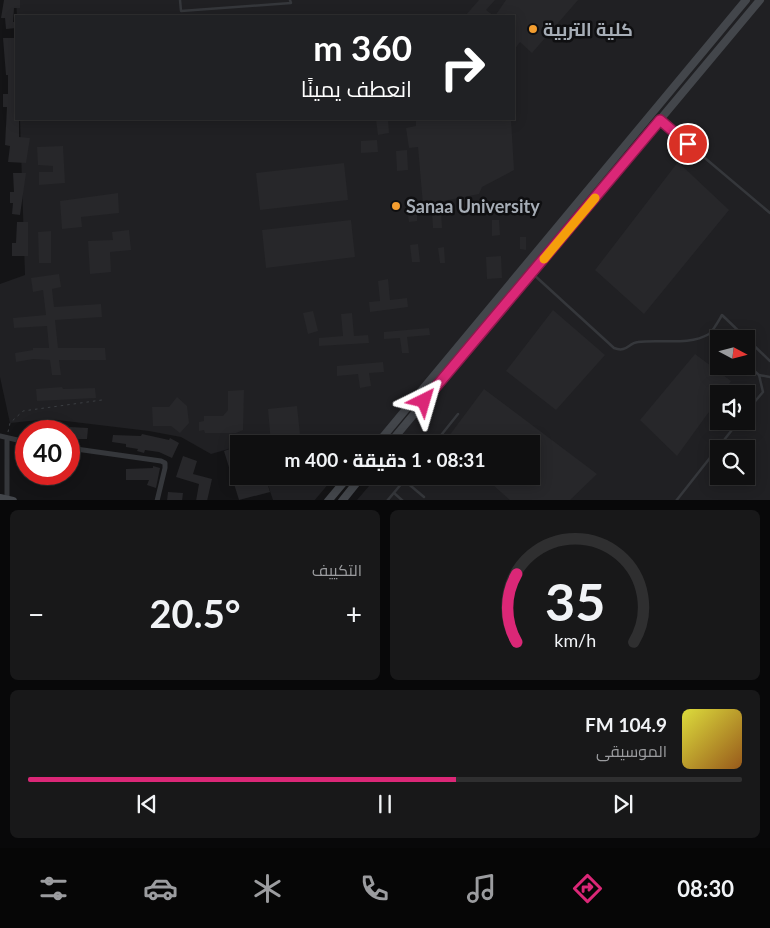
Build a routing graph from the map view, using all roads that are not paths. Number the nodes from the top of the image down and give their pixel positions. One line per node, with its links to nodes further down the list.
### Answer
1 (180, 0): 2 (lane)
2 (290, 0)
3 (746, 0): 5 (street)
4 (760, 0): 6 (street)
5 (736, 12): 6 (street); 7 (street)
6 (741, 22): 8 (street)
7 (653, 114): 8 (street); 22 (street)
8 (660, 120): 9 (lane); 10 (street)
9 (770, 213)
10 (532, 273): 13 (lane); 23 (street)
11 (713, 330): 12 (lane)
12 (737, 330)
13 (710, 334)
14 (755, 347): 15 (lane)
15 (770, 361)
16 (755, 372): 17 (lane)
17 (760, 376): 18 (lane); 19 (lane)
18 (770, 378)
19 (755, 401)
20 (458, 414): 24 (lane)
21 (732, 430): 41 (lane)
22 (384, 435)
23 (397, 435)
24 (441, 435)
25 (0, 436): 26 (street)
26 (7, 439): 27 (street); 35 (street)
27 (15, 440)
28 (80, 450): 36 (street)
29 (341, 485): 37 (street)
30 (354, 485): 38 (street)
31 (401, 485): 33 (lane)
32 (409, 485): 34 (lane)
33 (394, 493): 39 (lane); 40 (lane)
34 (424, 497)
35 (7, 499)
36 (157, 500)
37 (328, 500)
38 (342, 500)
39 (387, 500)
40 (403, 500)
41 (676, 500)

